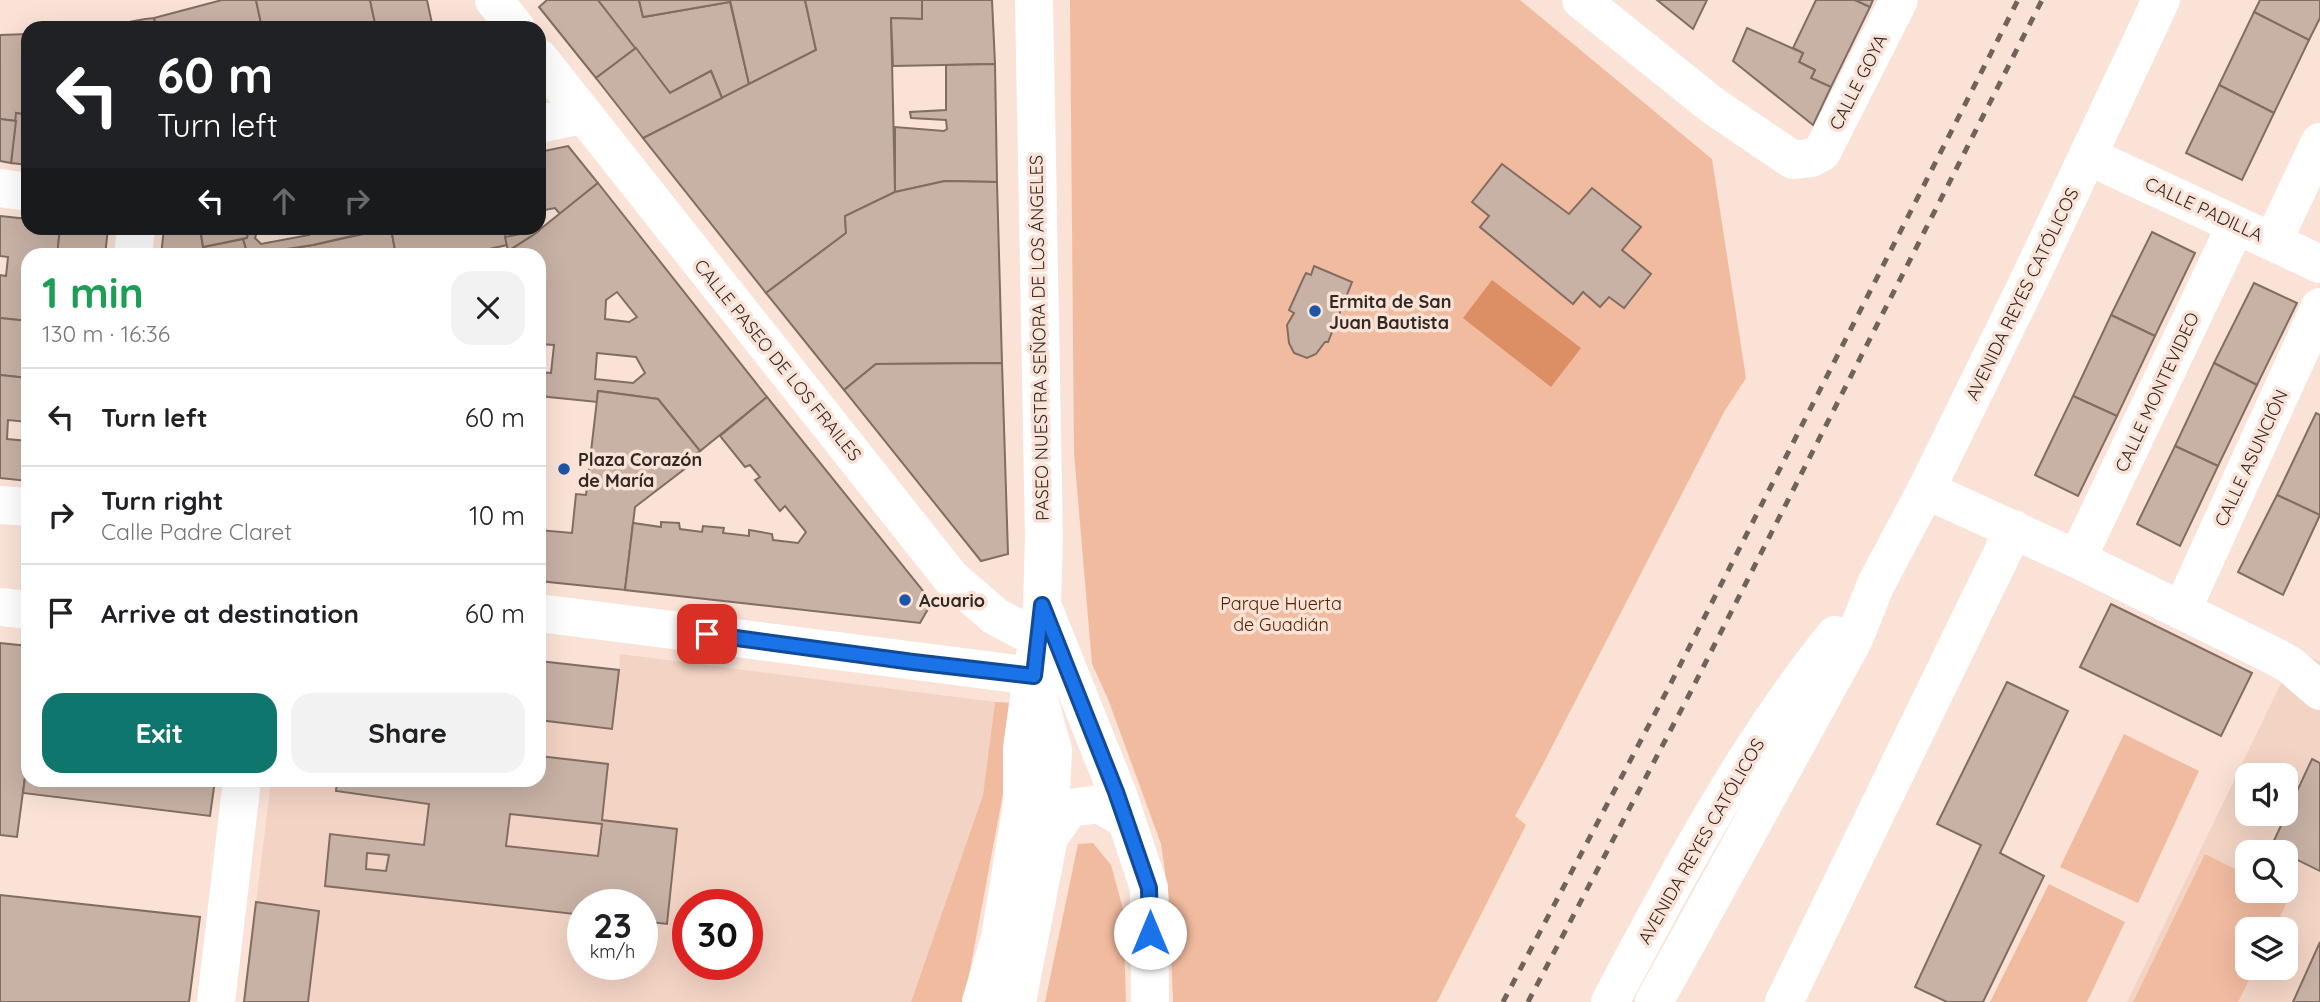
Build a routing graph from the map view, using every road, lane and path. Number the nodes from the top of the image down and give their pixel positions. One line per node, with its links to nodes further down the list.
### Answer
1 (494, 0): 6 (street)
2 (1034, 0): 28 (street, PASEO NUESTRA SEÑORA DE LOS ÁNGELES)
3 (1581, 0): 4 (street, CALLE GOYA)
4 (1899, 0)
5 (2161, 0): 11 (street, AVENIDA REYES CATÓLICOS)
6 (510, 21)
7 (546, 67): 8 (street, CALLE PASEO DE LOS FRAILES)
8 (583, 115): 9 (street); 28 (street, CALLE PASEO DE LOS FRAILES)
9 (546, 123)
10 (2320, 142): 15 (street)
11 (2088, 156): 14 (street, CALLE PADILLA); 18 (street, AVENIDA REYES CATÓLICOS)
12 (0, 188): 13 (street)
13 (21, 191)
14 (2236, 225): 15 (street, CALLE PADILLA); 22 (street, CALLE MONTEVIDEO)
15 (2273, 241): 16 (street, CALLE PADILLA)
16 (2320, 264)
17 (2320, 307): 26 (street, CALLE ASUNCIÓN)
18 (1926, 490): 21 (street); 23 (street, AVENIDA REYES CATÓLICOS)
19 (0, 505): 20 (street)
20 (21, 506)
21 (2014, 529): 22 (street); 40 (street)
22 (2077, 559): 26 (street)
23 (1876, 584): 38 (street, AVENIDA REYES CATÓLICOS); 39 (street, AVENIDA REYES CATÓLICOS)
24 (0, 607): 25 (street)
25 (21, 609)
26 (2182, 610): 30 (street)
27 (546, 614): 29 (street)
28 (1040, 622): 29 (street, PASEO NUESTRA SEÑORA DE LOS ÁNGELES); 32 (street)
29 (1034, 676): 33 (street, PASEO NUESTRA SEÑORA DE LOS ÁNGELES); 35 (street, PASEO NUESTRA SEÑORA DE LOS ÁNGELES)
30 (2320, 691)
31 (241, 787): 34 (street)
32 (1125, 819): 33 (street); 37 (street)
33 (1049, 836): 36 (street, PASEO NUESTRA SEÑORA DE LOS ÁNGELES)
34 (216, 1002)
35 (981, 1002)
36 (1017, 1002)
37 (1150, 1002)
38 (1610, 1002)
39 (1654, 1002)
40 (1784, 1002)

